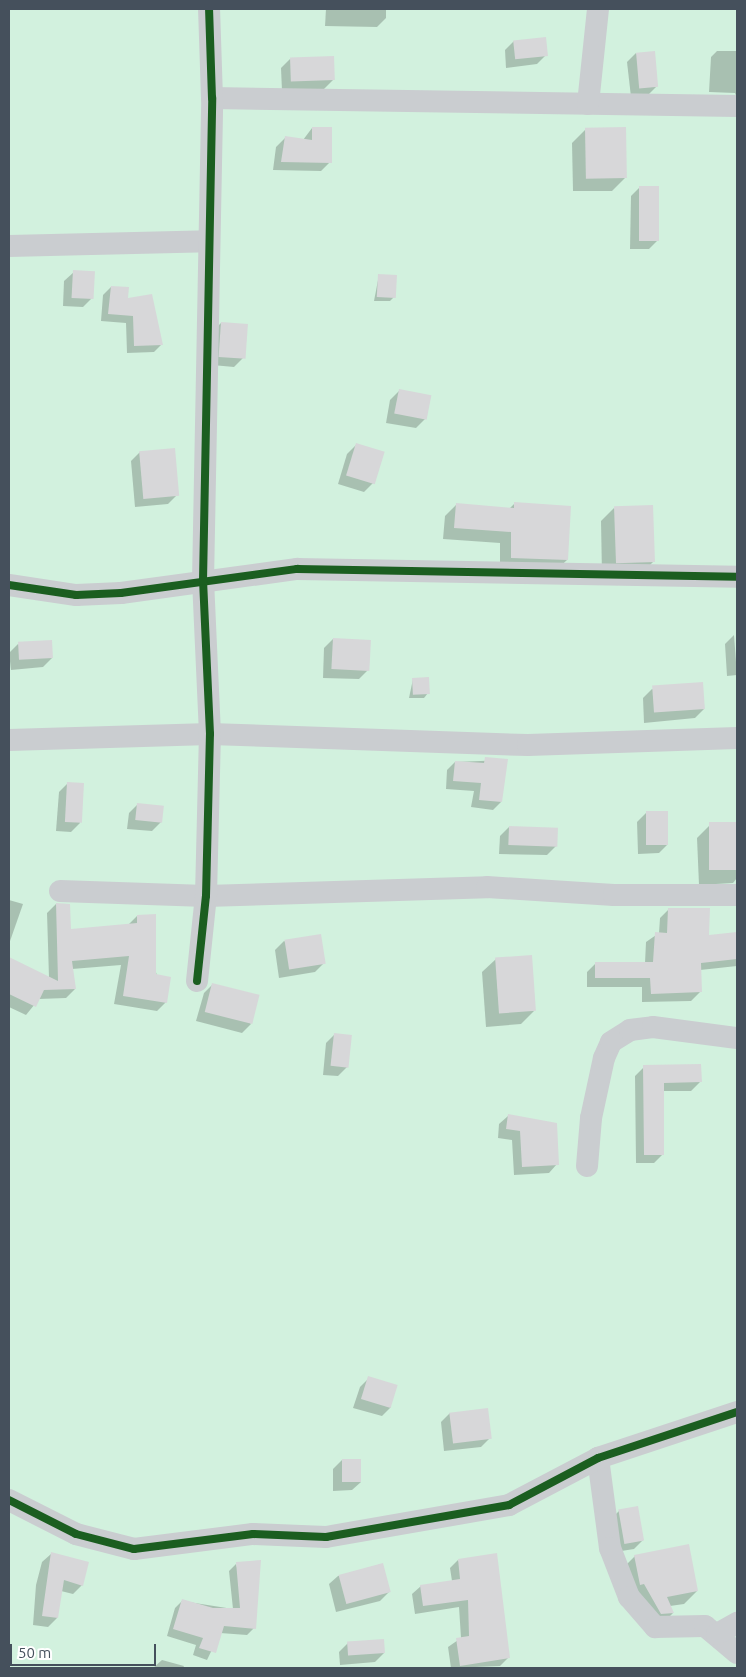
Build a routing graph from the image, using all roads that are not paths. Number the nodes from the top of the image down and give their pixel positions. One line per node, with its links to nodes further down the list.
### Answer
1 (209, 9): 3 (street)
2 (598, 9): 4 (street)
3 (212, 98): 4 (street); 6 (street)
4 (588, 104): 5 (street)
5 (737, 106)
6 (208, 241): 7 (street); 9 (street)
7 (9, 246)
8 (737, 577): 9 (street)
9 (203, 581): 10 (street); 11 (street)
10 (9, 585)
11 (210, 734): 12 (street); 13 (street); 16 (street)
12 (737, 738)
13 (9, 740)
14 (60, 891): 16 (street)
15 (737, 895): 16 (street)
16 (206, 896): 17 (street)
17 (196, 981)
18 (737, 1038): 19 (street)
19 (587, 1166)
20 (737, 1412): 21 (street)
21 (598, 1458): 22 (street); 24 (street)
22 (9, 1500)
23 (737, 1622): 24 (street)
24 (717, 1634): 25 (street)
25 (737, 1653)

